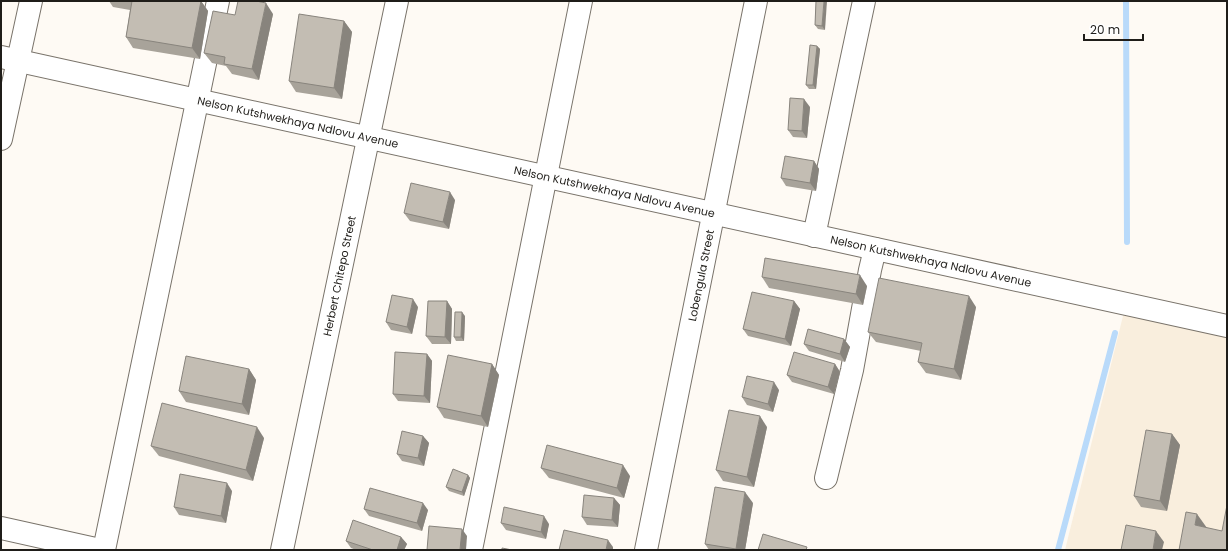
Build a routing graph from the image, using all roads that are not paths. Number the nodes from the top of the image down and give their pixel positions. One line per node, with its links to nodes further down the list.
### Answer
1 (31, 1): 7 (street)
2 (218, 1): 8 (street)
3 (397, 1): 9 (street, Herbert Chitepo Street)
4 (581, 1): 11 (street)
5 (756, 1): 12 (street, Lobengula Street)
6 (864, 1): 13 (street)
7 (9, 59): 8 (street, Nelson Kutshwekhaya Ndlovu Avenue); 10 (street)
8 (197, 100): 9 (street, Nelson Kutshwekhaya Ndlovu Avenue); 19 (street)
9 (368, 137): 11 (street, Nelson Kutshwekhaya Ndlovu Avenue); 20 (street, Herbert Chitepo Street)
10 (1, 139)
11 (546, 176): 12 (street, Nelson Kutshwekhaya Ndlovu Avenue); 21 (street)
12 (713, 214): 13 (street, Nelson Kutshwekhaya Ndlovu Avenue); 22 (street, Lobengula Street)
13 (814, 236): 14 (street, Nelson Kutshwekhaya Ndlovu Avenue)
14 (875, 249): 15 (street, Nelson Kutshwekhaya Ndlovu Avenue); 16 (street)
15 (1227, 326)
16 (826, 478)
17 (1, 528): 18 (street)
18 (100, 550)
19 (104, 550)
20 (282, 550)
21 (471, 550)
22 (646, 550)

